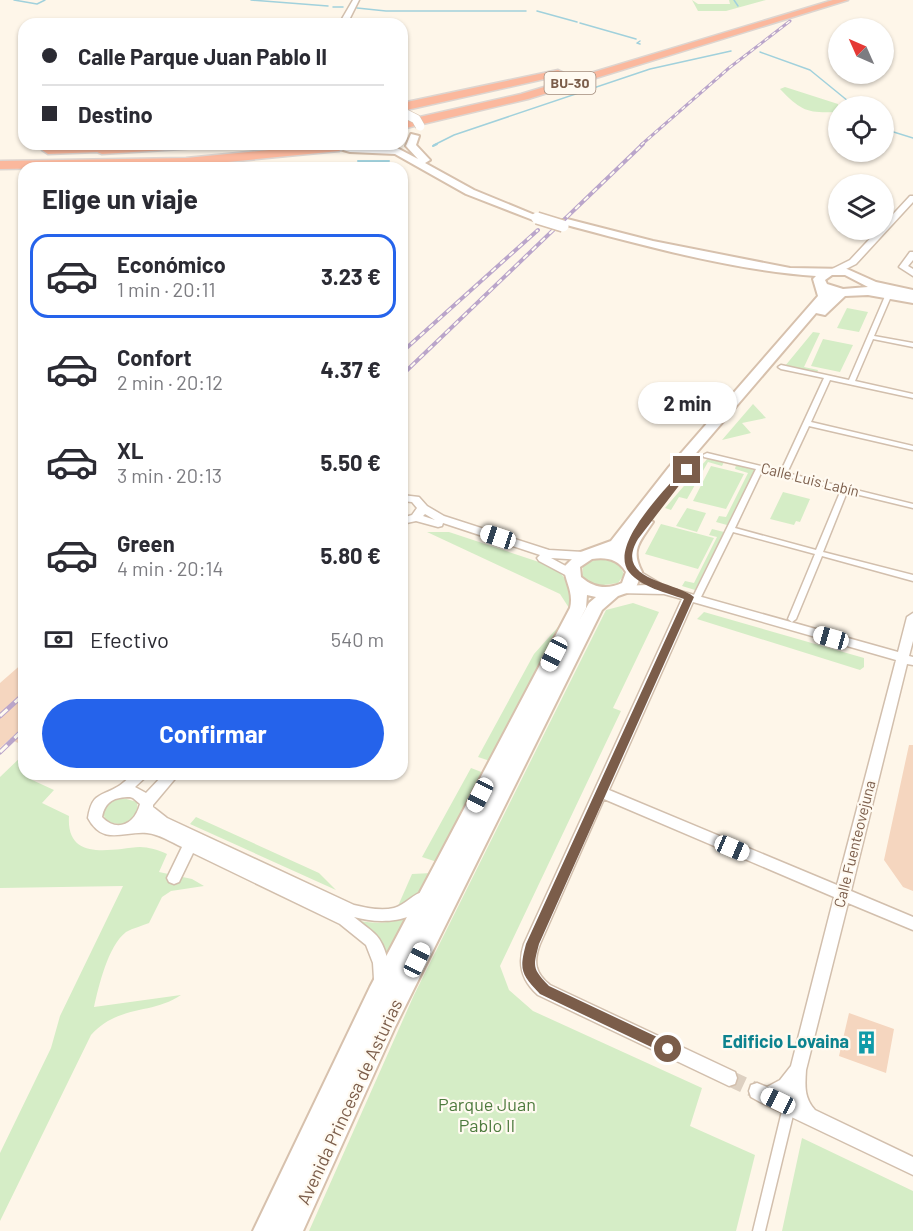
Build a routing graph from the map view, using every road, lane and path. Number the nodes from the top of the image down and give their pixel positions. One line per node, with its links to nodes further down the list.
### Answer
1 (356, 0): 5 (street)
2 (843, 0): 4 (highway, BU-30)
3 (849, 0): 4 (highway)
4 (813, 5): 6 (highway, BU-30); 7 (highway, BU-30)
5 (346, 18)
6 (669, 43): 8 (highway); 9 (highway, BU-30)
7 (706, 43): 11 (highway, BU-30); 12 (highway)
8 (408, 105)
9 (408, 115)
10 (408, 115): 12 (main road, bridge)
11 (408, 124)
12 (417, 132): 13 (main road); 25 (main road)
13 (408, 138)
14 (52, 150): 18 (highway)
15 (218, 150): 19 (highway)
16 (297, 150): 20 (highway)
17 (377, 150): 25 (main road)
18 (3, 152)
19 (38, 162)
20 (186, 162)
21 (18, 163): 22 (highway)
22 (0, 164): 23 (highway)
23 (18, 164)
24 (913, 198): 26 (street)
25 (540, 216): 30 (main road, bridge)
26 (894, 218)
27 (878, 240): 31 (street)
28 (913, 254): 29 (street)
29 (913, 273)
30 (826, 278): 31 (main road); 32 (main road); 54 (main road)
31 (859, 278): 32 (main road); 33 (main road); 34 (main road)
32 (842, 293): 55 (main road)
33 (889, 294): 35 (main road); 36 (street)
34 (913, 294)
35 (913, 299)
36 (871, 337): 37 (street); 40 (street)
37 (913, 345)
38 (781, 367): 39 (street)
39 (828, 377): 40 (street); 42 (street)
40 (851, 382): 41 (street)
41 (913, 396)
42 (806, 423): 43 (street); 46 (street)
43 (913, 448)
44 (707, 454): 45 (street, Calle Luis Labín)
45 (760, 468): 46 (street, Calle Luis Labín); 52 (street)
46 (783, 474): 47 (street, Calle Luis Labín)
47 (845, 489): 49 (street, Calle Luis Labín); 53 (street)
48 (408, 498): 50 (street)
49 (913, 506)
50 (423, 508): 51 (street); 54 (street)
51 (408, 522): 57 (street)
52 (730, 530): 53 (street); 60 (street)
53 (819, 553): 56 (street); 62 (street)
54 (584, 555): 55 (main road); 57 (main road)
55 (631, 567): 58 (street); 59 (main road)
56 (913, 578)
57 (575, 579): 59 (main road); 72 (main road, Avenida Princesa de Asturias)
58 (664, 590): 59 (street); 60 (street)
59 (617, 592): 82 (main road, Avenida Princesa de Asturias)
60 (693, 598): 63 (street); 67 (street)
61 (913, 617): 63 (street, Calle Fuenteovejuna)
62 (792, 619)
63 (907, 659): 73 (street, Calle Fuenteovejuna)
64 (135, 780): 66 (street)
65 (167, 780): 68 (street)
66 (122, 791): 68 (street); 69 (street)
67 (603, 793): 73 (street); 77 (street)
68 (147, 806): 69 (street); 72 (street, Avenida Princesa de Asturias)
69 (127, 829): 70 (street)
70 (190, 845): 71 (street); 75 (street)
71 (174, 878)
72 (435, 885): 75 (main road, Avenida Princesa de Asturias)
73 (842, 894): 74 (street); 76 (street, Calle Fuenteovejuna)
74 (913, 924)
75 (378, 994): 81 (main road, Avenida Princesa de Asturias)
76 (798, 1070): 78 (street); 79 (street, Calle Fuenteovejuna)
77 (729, 1078)
78 (789, 1107): 79 (street); 83 (street)
79 (810, 1117): 80 (street)
80 (913, 1166)
81 (266, 1231)
82 (290, 1231)
83 (759, 1231)

